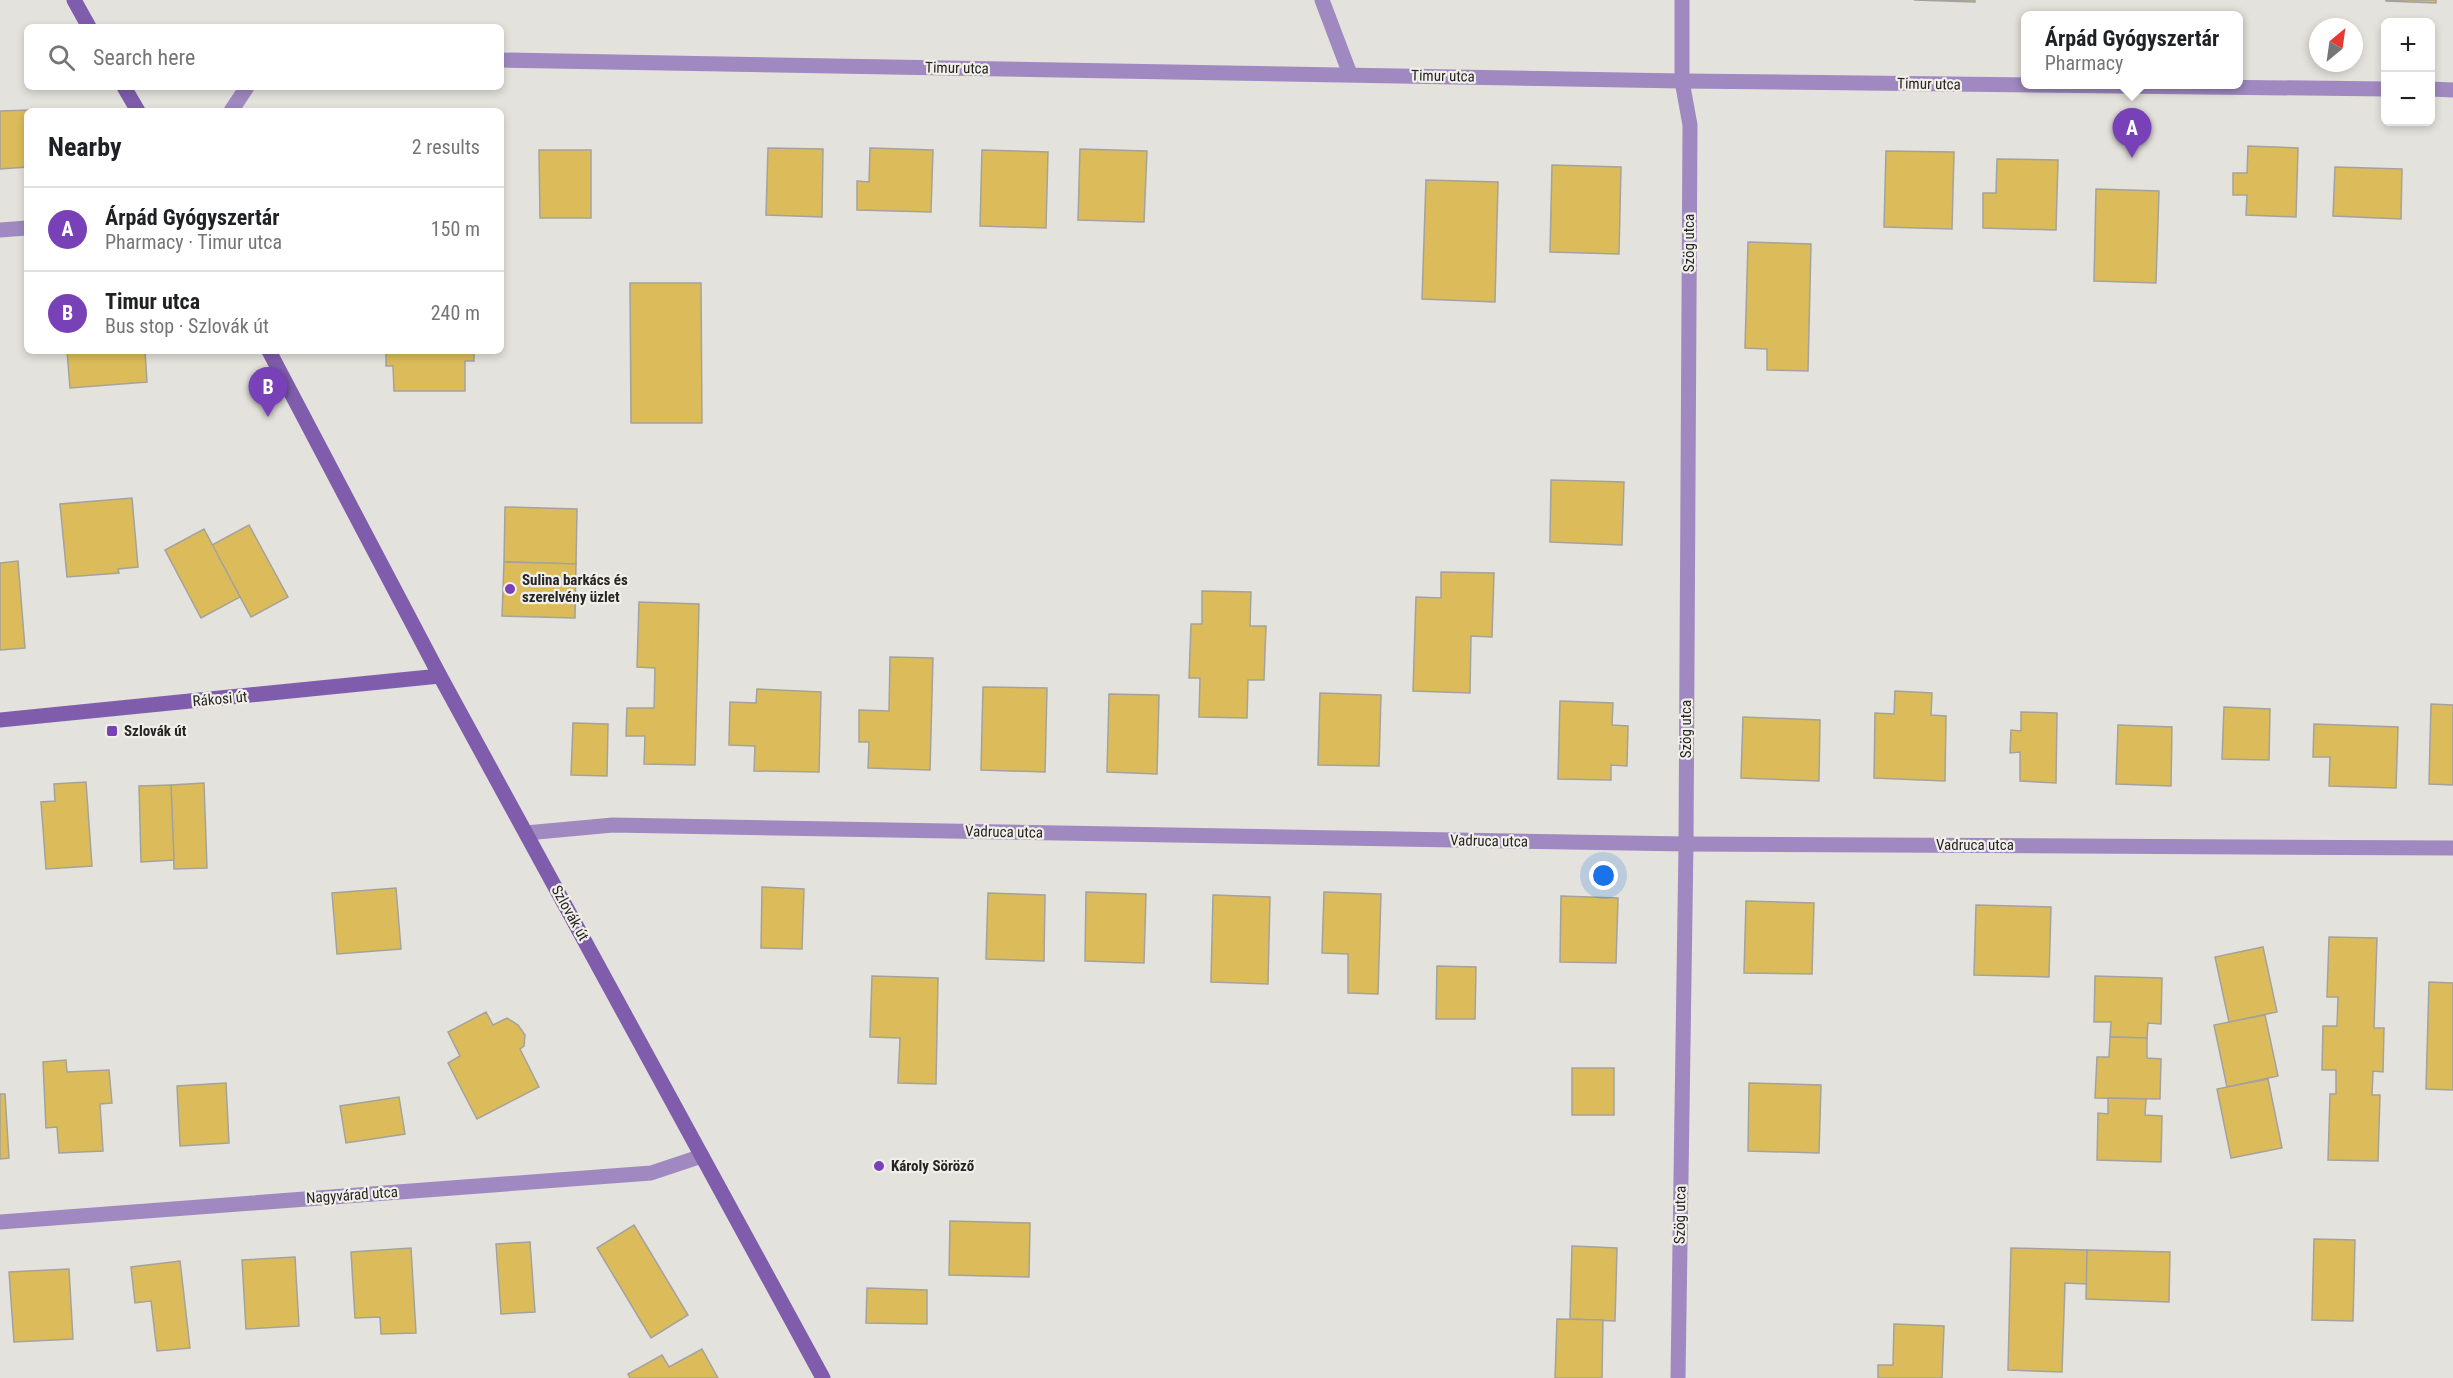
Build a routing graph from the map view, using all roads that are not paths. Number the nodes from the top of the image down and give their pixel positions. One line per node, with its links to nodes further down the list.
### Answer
1 (74, 0): 4 (main road)
2 (1322, 0): 6 (street)
3 (1682, 0): 7 (street, Szög utca)
4 (87, 24)
5 (504, 60): 6 (street, Timur utca)
6 (1350, 74): 7 (street, Timur utca)
7 (1682, 81): 8 (street, Timur utca); 23 (street, Szög utca)
8 (2021, 85)
9 (2243, 87): 10 (street, Timur utca)
10 (2381, 89)
11 (2435, 89): 14 (street)
12 (126, 90): 15 (main road)
13 (245, 90): 16 (street)
14 (2453, 90)
15 (136, 108)
16 (233, 108)
17 (24, 228): 18 (street)
18 (0, 230)
19 (271, 354): 20 (main road, Szlovák út)
20 (440, 676): 21 (main road, Rákosi út); 22 (main road, Szlovák út)
21 (0, 720)
22 (526, 833): 23 (street, Vadruca utca); 25 (main road, Szlovák út)
23 (1686, 844): 24 (street, Vadruca utca); 28 (street, Szög utca)
24 (2453, 848)
25 (702, 1156): 26 (street, Nagyvárad utca); 27 (main road, Szlovák út)
26 (0, 1222)
27 (823, 1378)
28 (1678, 1378)

